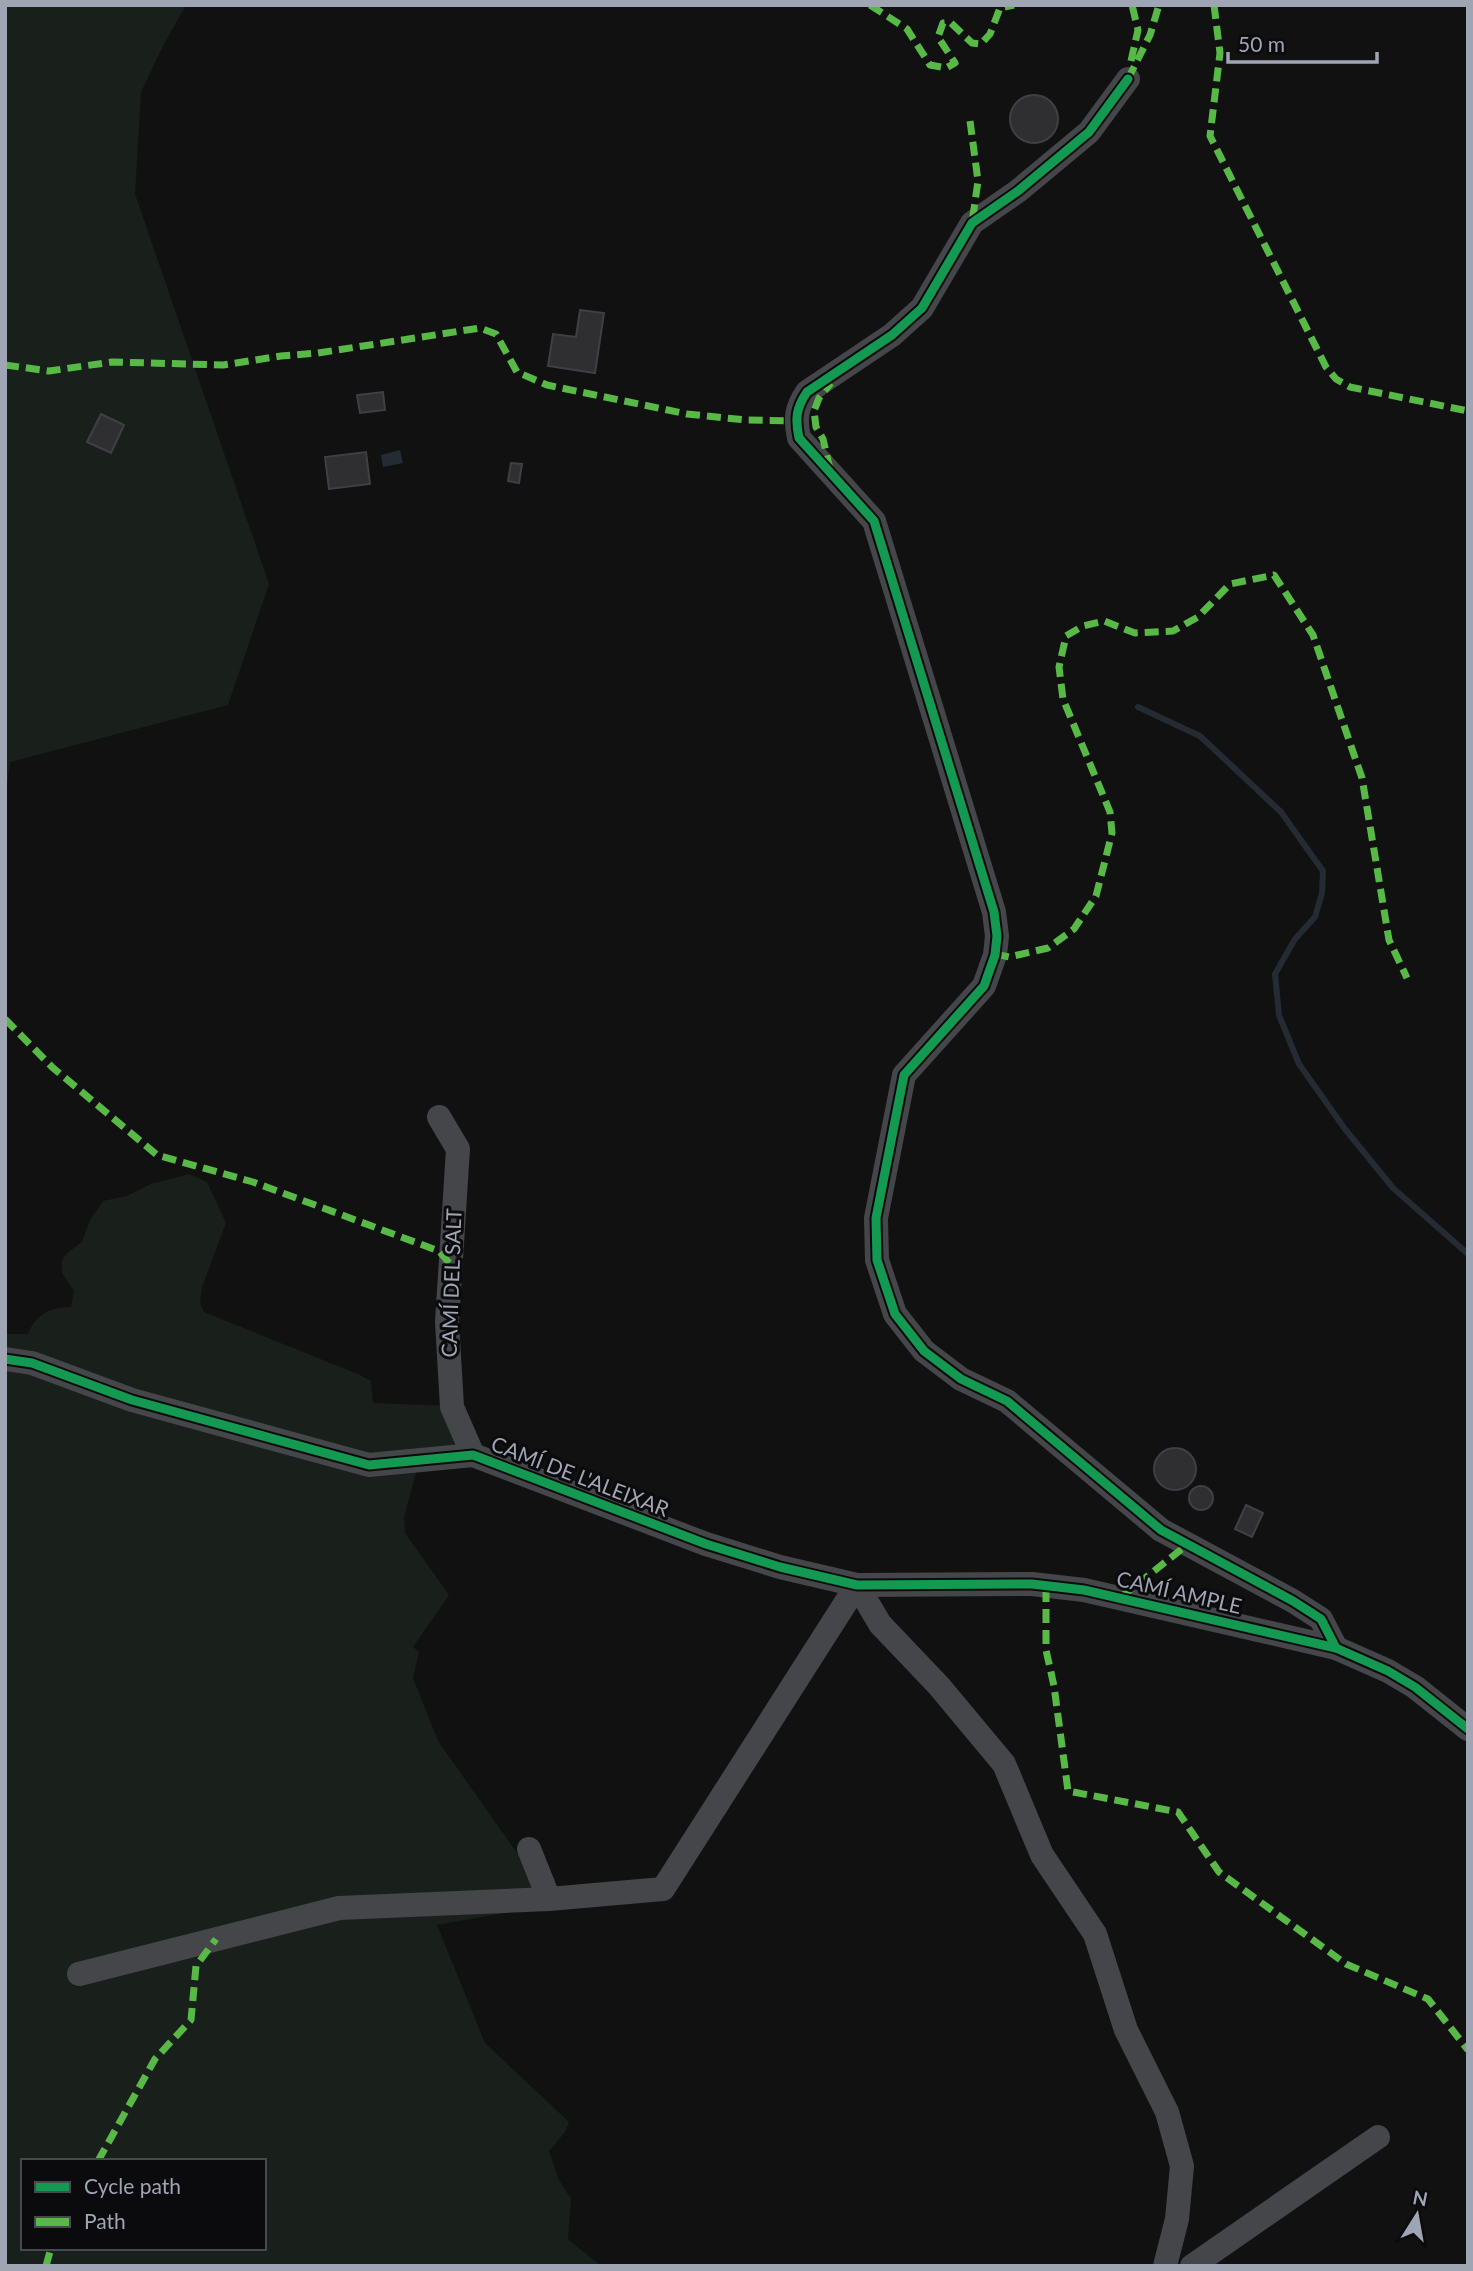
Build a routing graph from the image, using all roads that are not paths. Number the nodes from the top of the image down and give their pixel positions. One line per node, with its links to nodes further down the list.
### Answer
1 (1128, 79): 6 (street)
2 (449, 1118): 4 (street, CAMÍ DEL SALT)
3 (5, 1359): 4 (street, CAMÍ DE L'ALEIXAR)
4 (472, 1455): 5 (street, CAMÍ DE L'ALEIXAR)
5 (857, 1584): 6 (street, CAMÍ AMPLE); 9 (street); 12 (street)
6 (1336, 1648): 7 (street, CAMÍ AMPLE)
7 (1468, 1729)
8 (528, 1849): 9 (street)
9 (549, 1899): 10 (street)
10 (79, 1974)
11 (1378, 2137): 13 (street)
12 (1165, 2266)
13 (1192, 2266)

